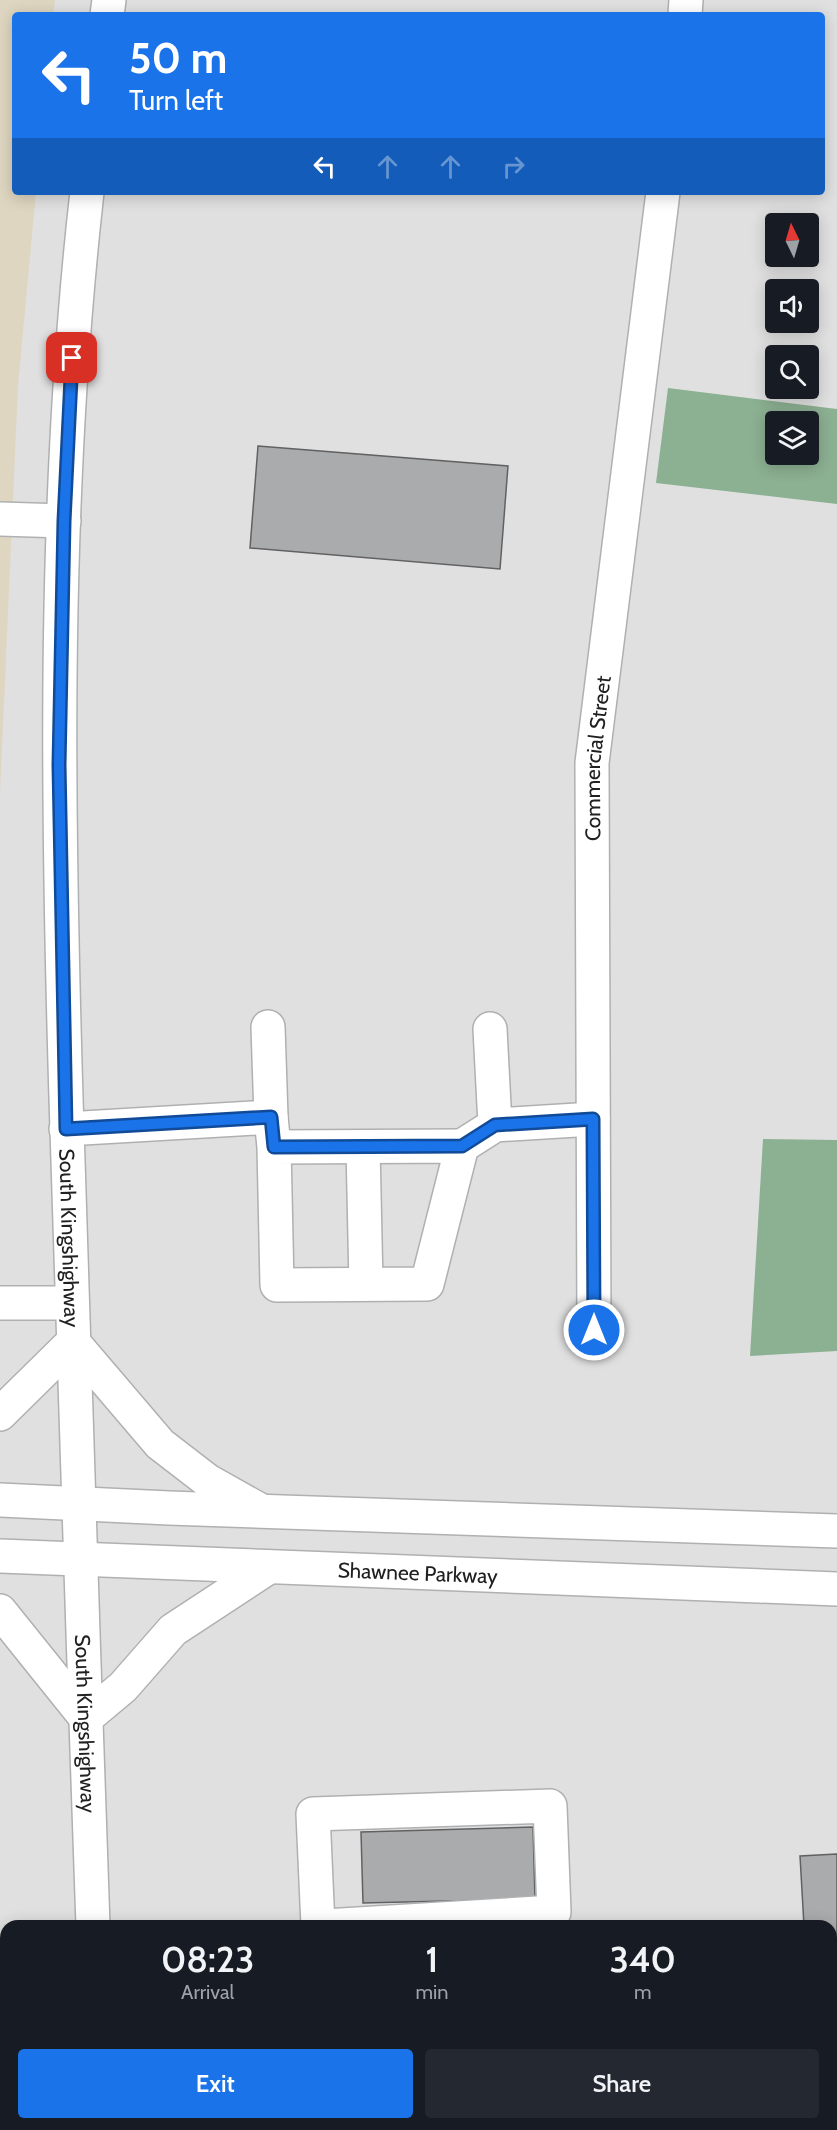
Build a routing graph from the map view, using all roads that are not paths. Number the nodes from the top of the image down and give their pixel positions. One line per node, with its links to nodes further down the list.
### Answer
1 (87, 195): 4 (main road, South Kingshighway)
2 (663, 195): 7 (main road, Commercial Street)
3 (0, 519): 4 (main road)
4 (64, 521): 9 (main road, South Kingshighway)
5 (268, 1027): 10 (main road)
6 (490, 1029): 8 (main road)
7 (593, 1119): 8 (main road); 16 (main road, Commercial Street)
8 (495, 1125): 11 (main road)
9 (66, 1129): 10 (main road); 14 (main road, South Kingshighway)
10 (273, 1132): 12 (main road); 13 (main road)
11 (462, 1146): 12 (main road); 13 (main road)
12 (363, 1147): 13 (main road)
13 (366, 1284)
14 (72, 1303): 15 (main road); 17 (main road, South Kingshighway)
15 (0, 1304)
16 (594, 1330)
17 (73, 1342): 18 (main road); 20 (main road, South Kingshighway); 21 (main road)
18 (0, 1414)
19 (0, 1500): 20 (main road)
20 (79, 1504): 21 (main road); 24 (main road, South Kingshighway)
21 (262, 1511): 22 (main road)
22 (837, 1531)
23 (0, 1556): 24 (main road, Shawnee Parkway)
24 (81, 1559): 25 (main road, Shawnee Parkway); 28 (main road, South Kingshighway)
25 (269, 1567): 26 (main road, Shawnee Parkway); 28 (main road)
26 (837, 1589)
27 (0, 1611): 28 (main road)
28 (86, 1718): 29 (main road, South Kingshighway)
29 (93, 1920)
30 (318, 1920): 31 (main road)
31 (423, 1920)
32 (95, 2130): 33 (main road)
33 (100, 2130)

